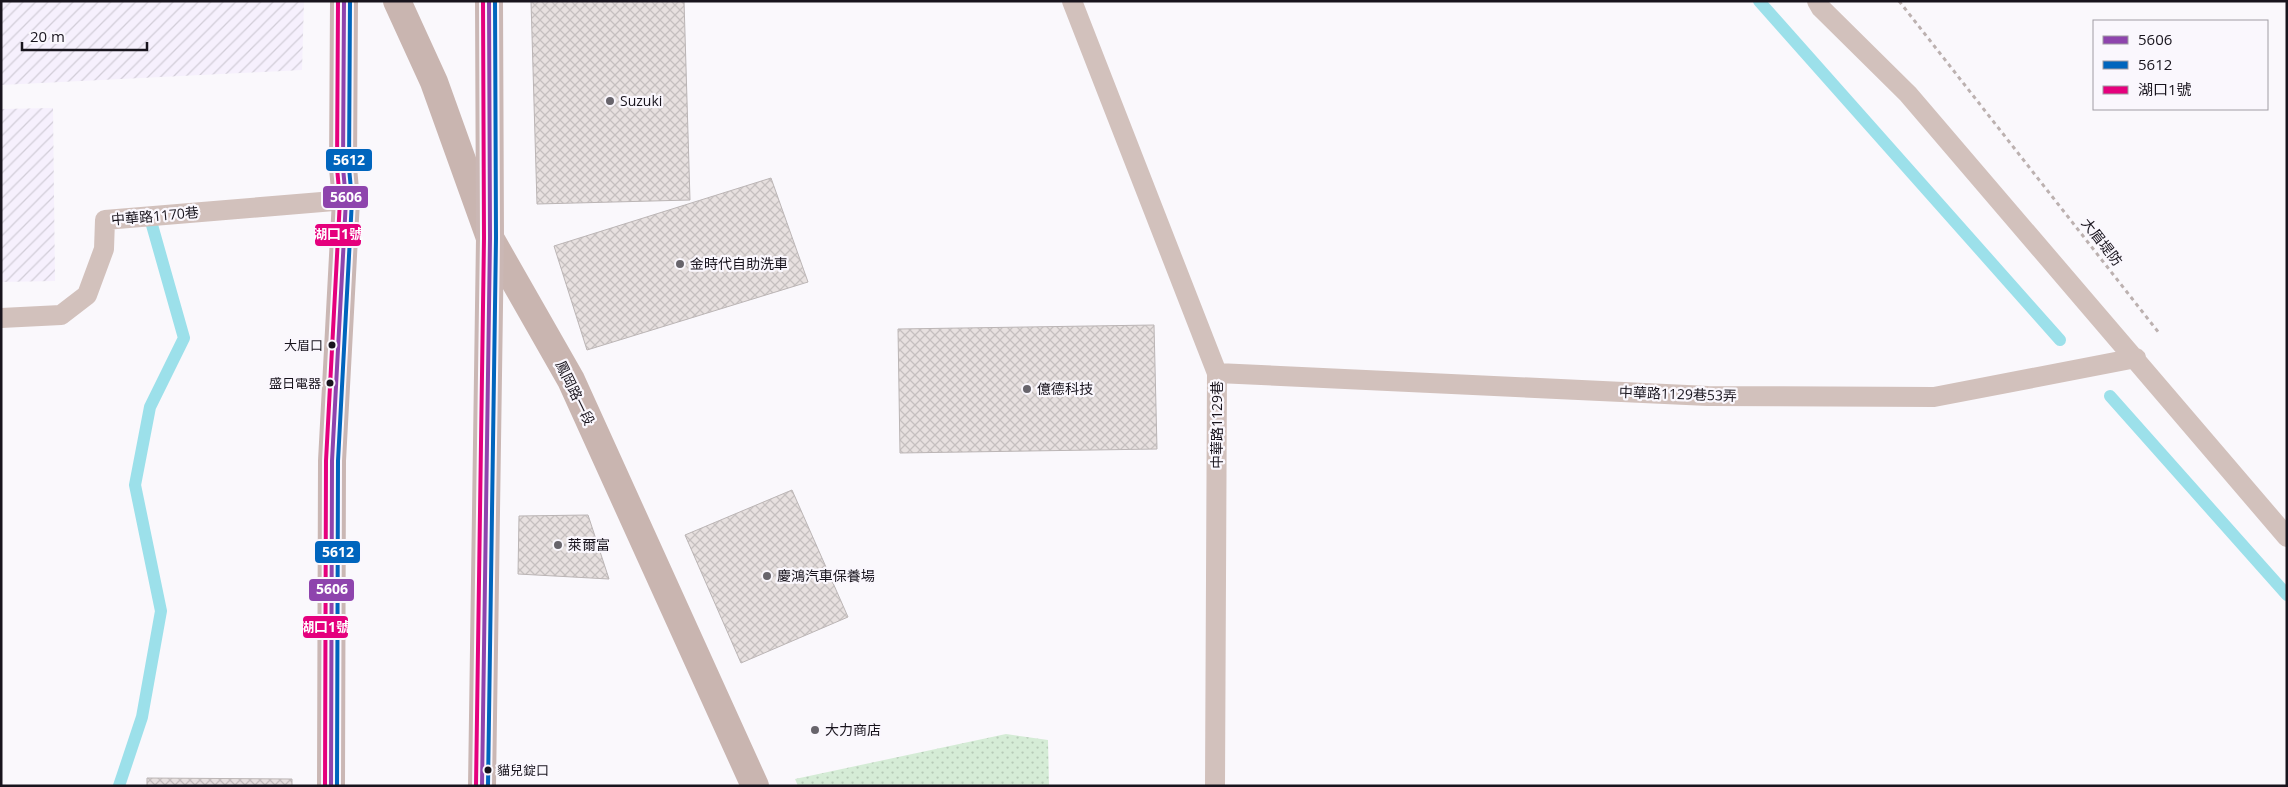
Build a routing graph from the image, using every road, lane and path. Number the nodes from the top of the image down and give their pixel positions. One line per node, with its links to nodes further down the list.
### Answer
1 (344, 1): 7 (main road)
2 (397, 1): 8 (street, 鳳岡路一段)
3 (488, 1): 8 (main road)
4 (1072, 1): 12 (lane, 中華路1129巷)
5 (1817, 1): 11 (lane)
6 (1899, 1): 10 (path, 大眉堤防)
7 (346, 200): 9 (lane, 中華路1170巷); 14 (main road)
8 (490, 238): 15 (main road); 16 (street, 鳳岡路一段)
9 (1, 318)
10 (2160, 334)
11 (2136, 358): 12 (lane, 中華路1129巷53弄); 13 (lane)
12 (1218, 373): 17 (lane, 中華路1129巷)
13 (2287, 537)
14 (331, 786)
15 (482, 786)
16 (755, 786)
17 (1215, 786)

